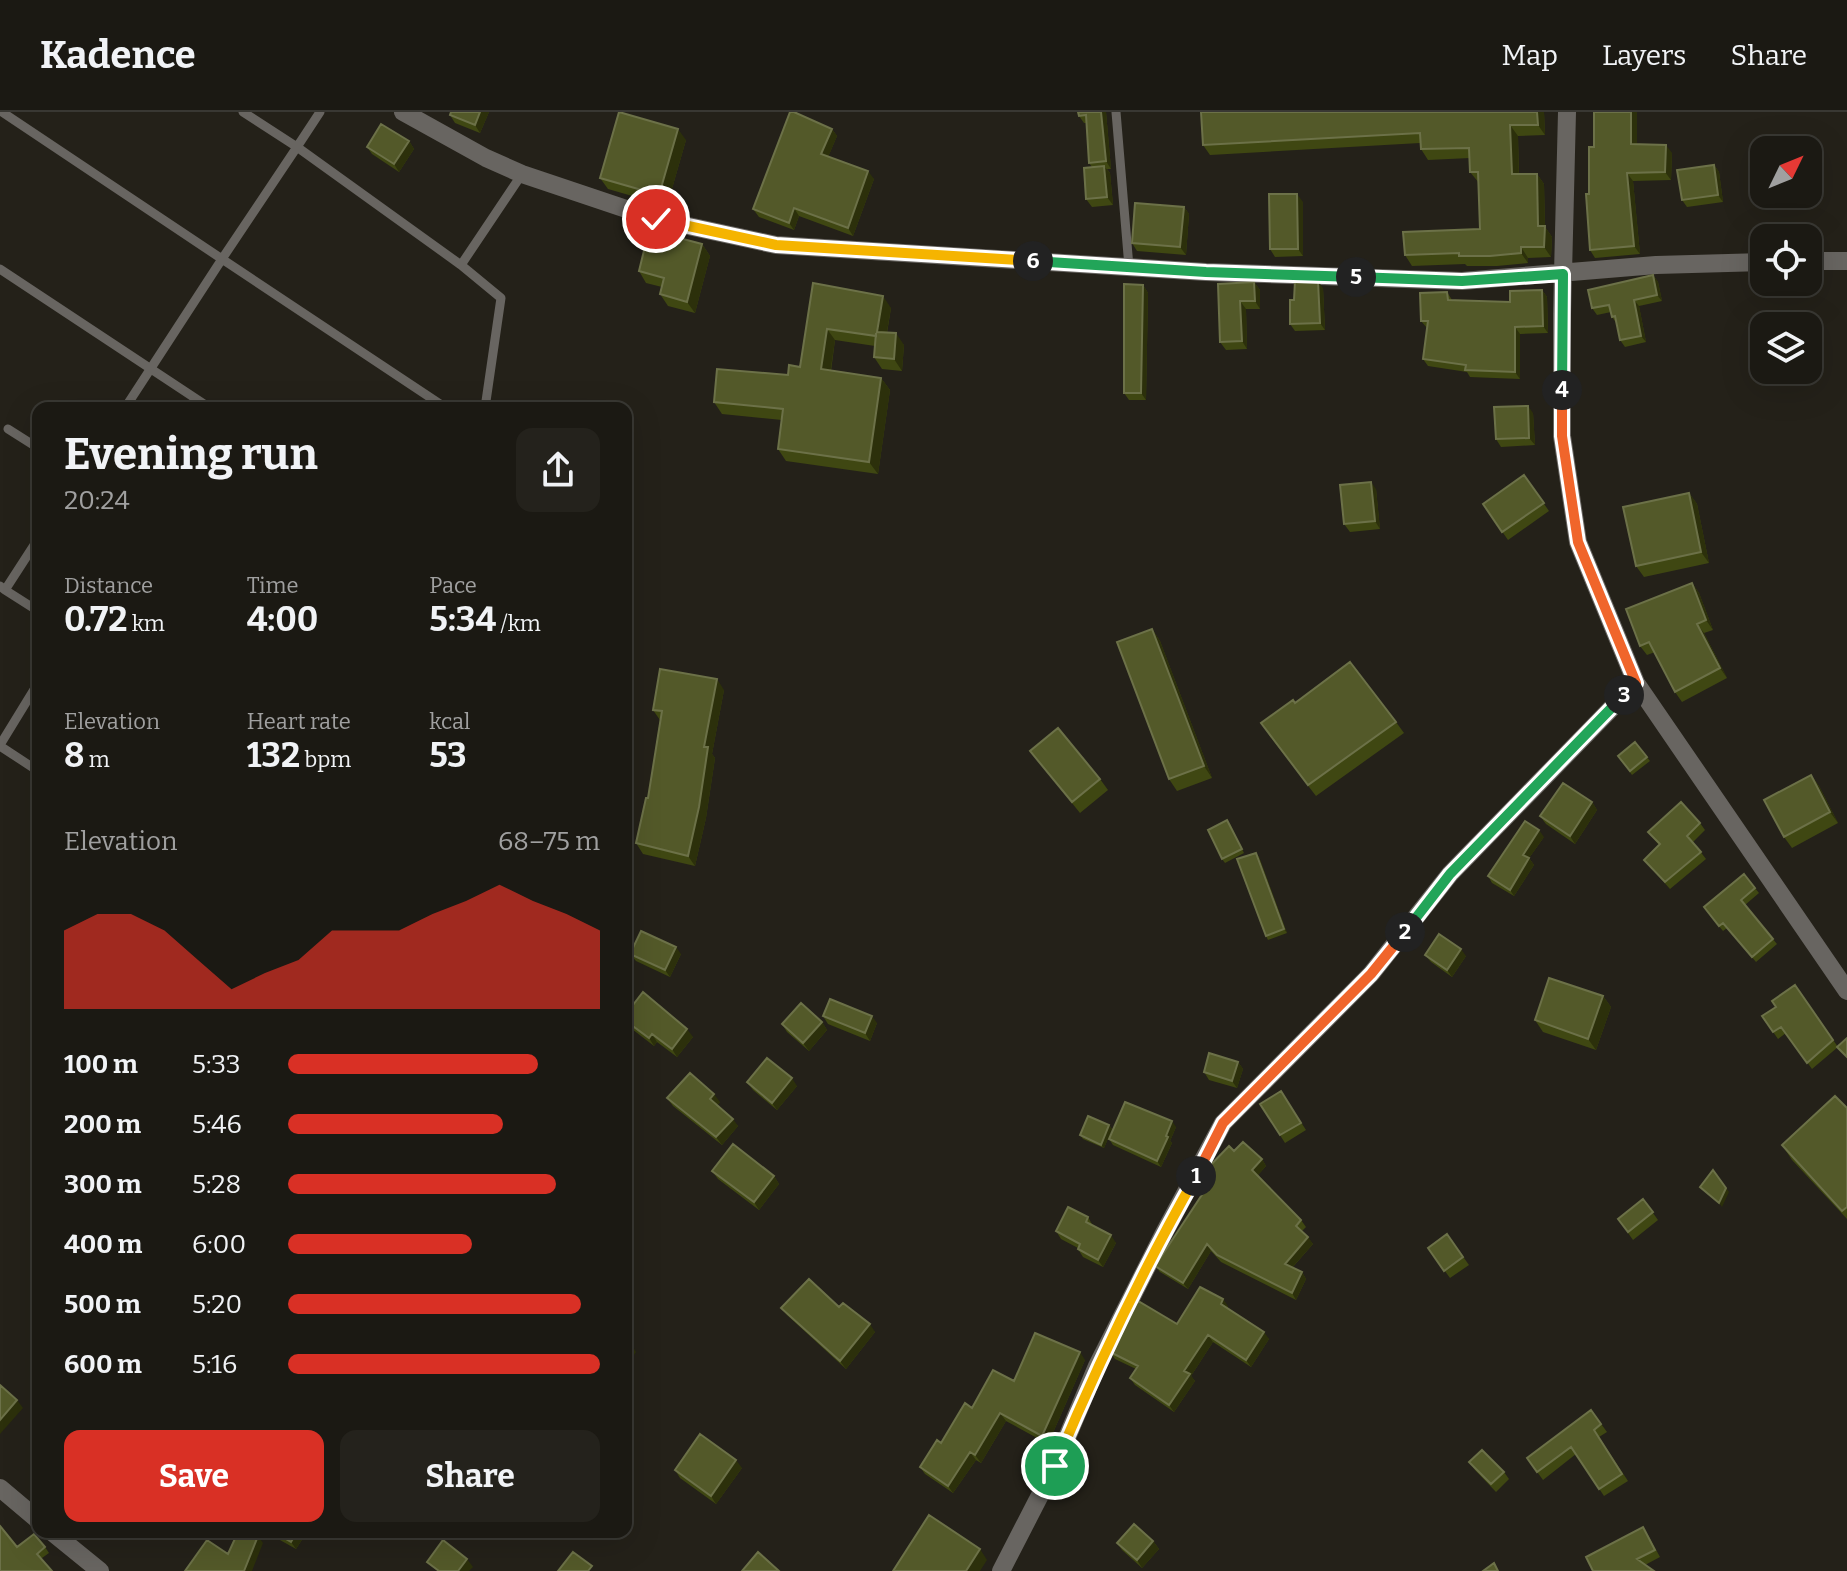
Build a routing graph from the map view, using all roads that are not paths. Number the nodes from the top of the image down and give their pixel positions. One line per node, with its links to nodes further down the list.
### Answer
1 (2, 112): 9 (lane)
2 (243, 112): 7 (lane)
3 (320, 112): 7 (lane)
4 (403, 112): 8 (street)
5 (1116, 112): 14 (lane)
6 (1567, 112): 16 (street)
7 (297, 147): 9 (lane); 13 (lane)
8 (522, 174): 13 (lane); 14 (street)
9 (222, 259): 17 (lane); 20 (lane)
10 (1822, 261): 11 (street)
11 (1847, 261)
12 (1750, 262): 16 (street)
13 (461, 265): 21 (lane)
14 (1129, 267): 16 (street)
15 (0, 269): 17 (lane)
16 (1563, 274): 27 (street)
17 (151, 368): 18 (lane); 19 (lane)
18 (129, 402)
19 (201, 402)
20 (437, 402)
21 (486, 402)
22 (8, 429): 23 (lane)
23 (32, 444)
24 (32, 547): 25 (lane)
25 (2, 588): 26 (lane)
26 (32, 607)
27 (1636, 683): 31 (street); 36 (street)
28 (32, 693): 29 (lane)
29 (0, 746): 30 (lane)
30 (32, 767)
31 (1847, 991)
32 (0, 1488): 33 (street)
33 (32, 1515)
34 (59, 1538): 35 (street)
35 (100, 1571)
36 (1001, 1571)

